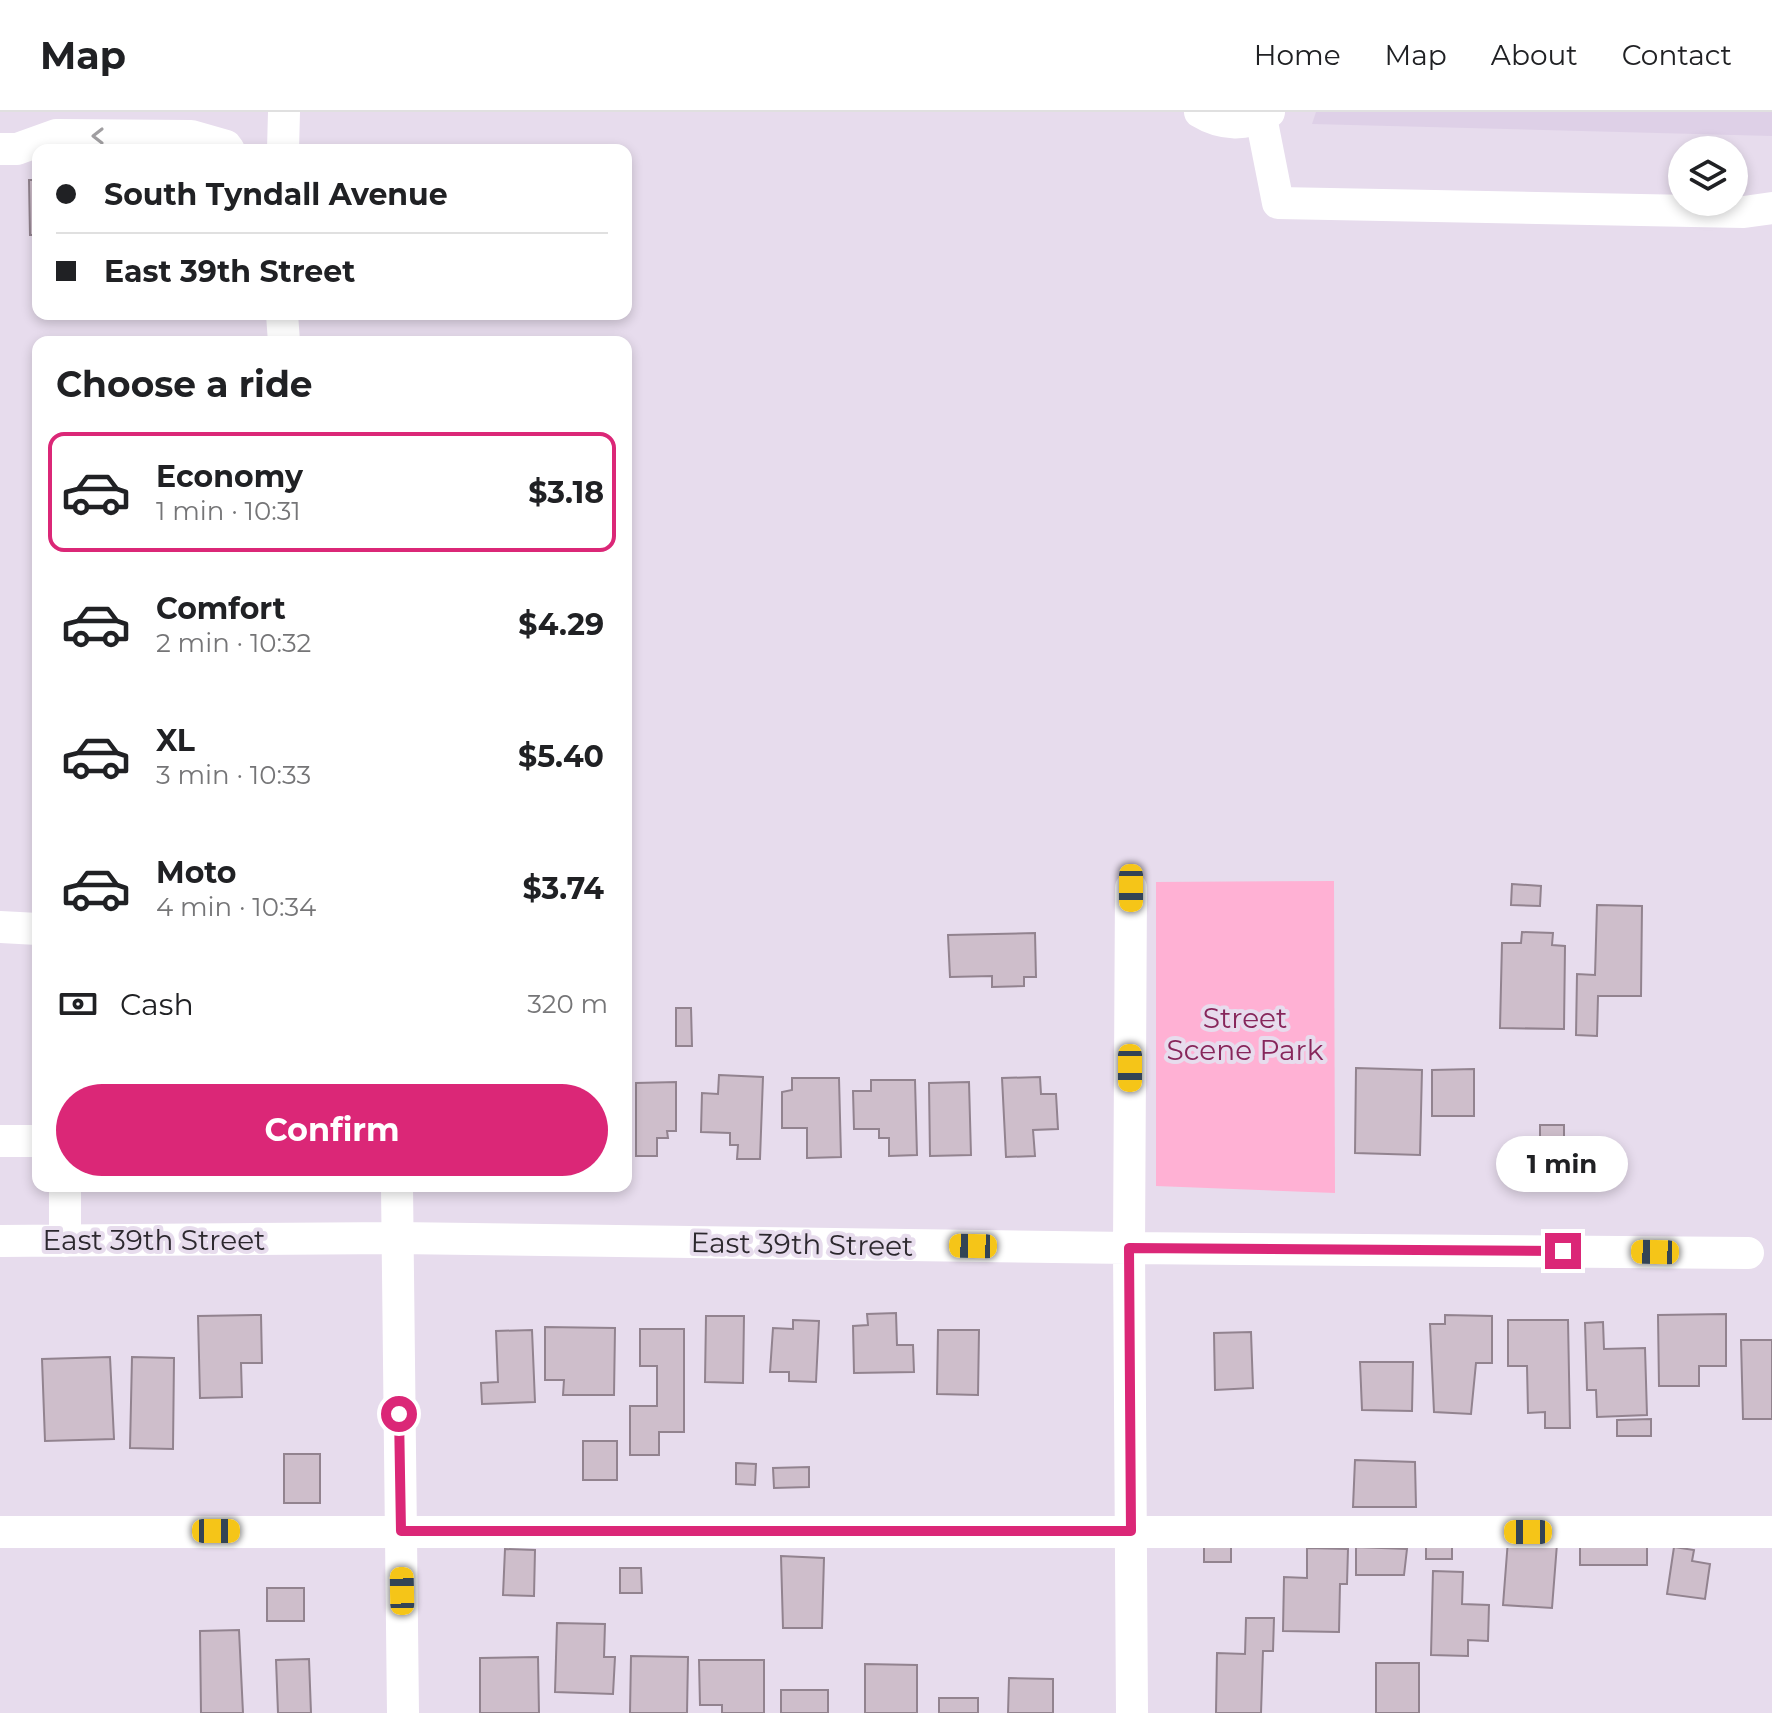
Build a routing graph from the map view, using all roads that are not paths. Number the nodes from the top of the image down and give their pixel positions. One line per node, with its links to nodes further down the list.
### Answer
1 (284, 112): 6 (street)
2 (1200, 112): 3 (street)
3 (1265, 115): 7 (street)
4 (36, 144): 5 (street, one-way to 4)
5 (219, 144)
6 (283, 144)
7 (1772, 208)
8 (1131, 888): 18 (street)
9 (0, 927): 10 (street)
10 (32, 929)
11 (0, 1141): 12 (street)
12 (32, 1141)
13 (65, 1192): 17 (street)
14 (397, 1192): 15 (street)
15 (397, 1238): 17 (street, East 39th Street); 18 (street, East 39th Street); 20 (street)
16 (0, 1241): 17 (street, East 39th Street)
17 (65, 1241)
18 (1129, 1248): 19 (street, East 39th Street); 21 (street)
19 (1748, 1253)
20 (401, 1531): 21 (street); 22 (street); 24 (street)
21 (1131, 1531): 23 (street); 25 (street)
22 (0, 1532)
23 (1772, 1532)
24 (403, 1713)
25 (1132, 1713)

